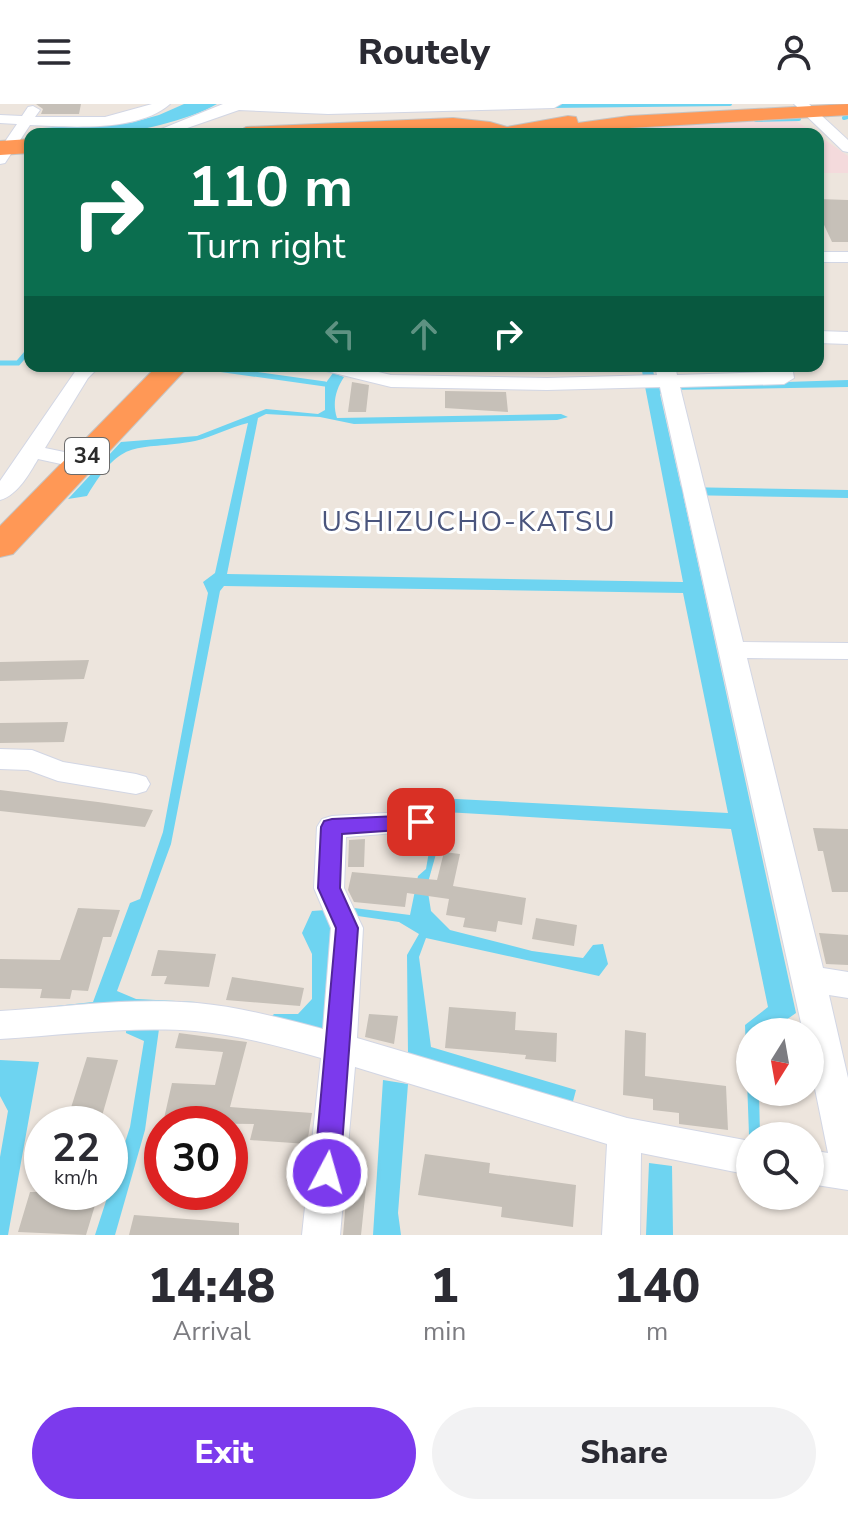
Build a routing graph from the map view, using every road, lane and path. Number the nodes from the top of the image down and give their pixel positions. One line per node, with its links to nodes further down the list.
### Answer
1 (37, 104): 10 (street)
2 (163, 104): 10 (street)
3 (554, 104): 8 (street)
4 (232, 106): 7 (street); 11 (street)
5 (803, 107): 6 (highway); 15 (highway); 16 (highway); 17 (street)
6 (848, 109)
7 (301, 110): 8 (street); 12 (street)
8 (412, 112): 13 (highway); 14 (highway)
9 (0, 119): 10 (street)
10 (26, 120): 18 (street)
11 (172, 128)
12 (296, 128)
13 (322, 128)
14 (483, 128)
15 (541, 128)
16 (586, 128)
17 (848, 148)
18 (9, 150)
19 (824, 257): 20 (street)
20 (848, 257)
21 (824, 337): 22 (street)
22 (848, 338)
23 (83, 372): 29 (street)
24 (145, 372): 29 (highway, 34)
25 (168, 372): 32 (highway, 34)
26 (354, 372): 28 (street)
27 (783, 372): 28 (street)
28 (661, 381): 33 (street)
29 (46, 454): 30 (street); 31 (highway, 34)
30 (0, 493)
31 (0, 519)
32 (0, 546)
33 (732, 650): 34 (street); 38 (street)
34 (848, 651)
35 (0, 759): 36 (street)
36 (136, 784)
37 (421, 822): 41 (street)
38 (809, 979): 39 (street); 44 (street)
39 (848, 985)
40 (0, 1025): 41 (street)
41 (339, 1048): 42 (street); 47 (street)
42 (627, 1134): 43 (street); 48 (street)
43 (736, 1155)
44 (848, 1159)
45 (824, 1169): 46 (street)
46 (848, 1173)
47 (321, 1235)
48 (621, 1235)

